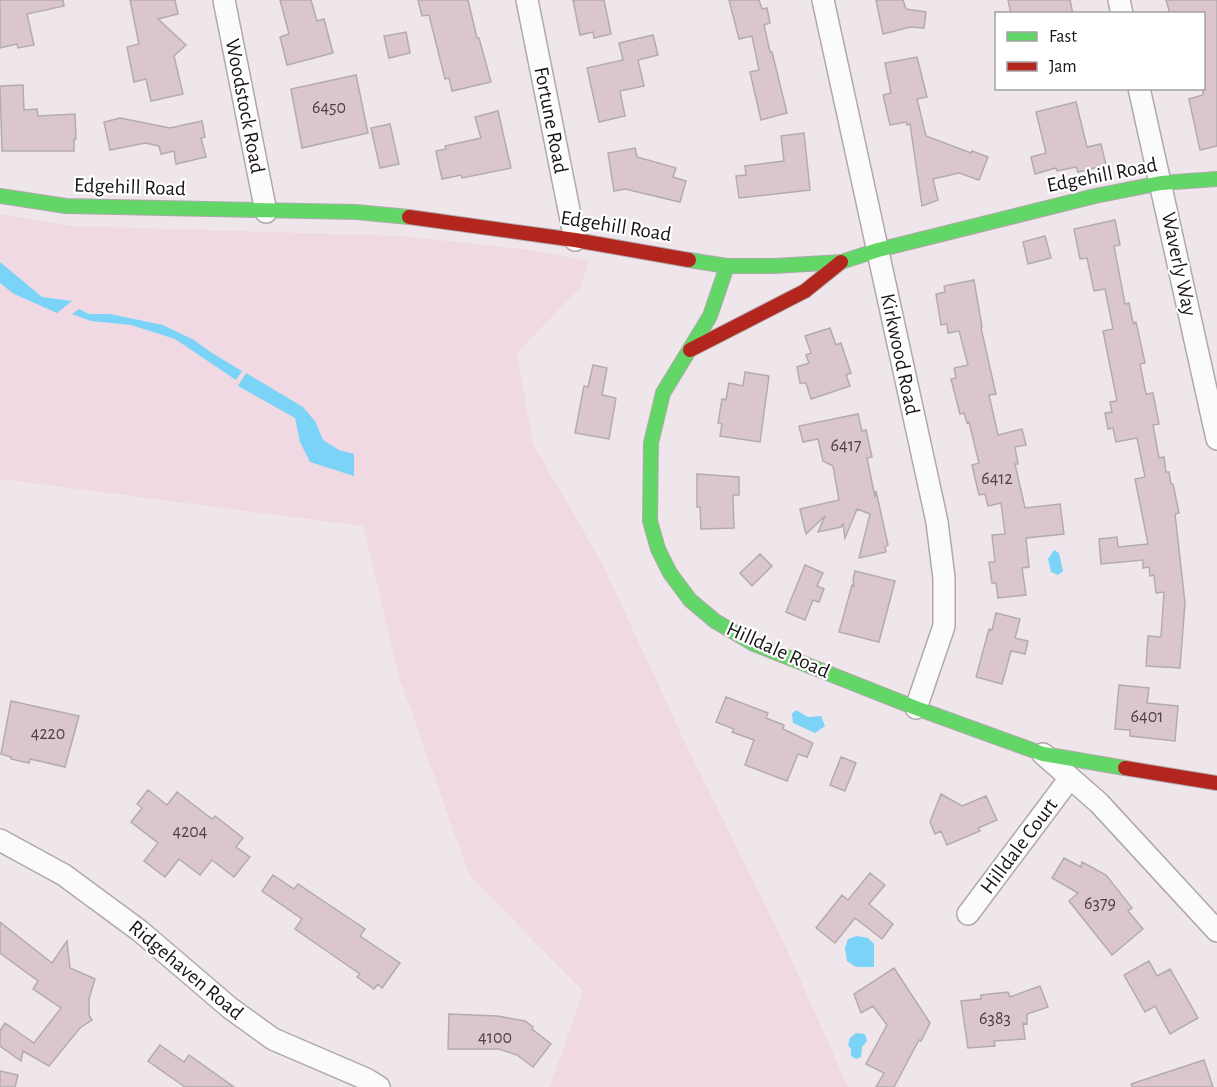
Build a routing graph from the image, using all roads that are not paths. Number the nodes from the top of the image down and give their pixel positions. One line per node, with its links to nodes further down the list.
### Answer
1 (224, 0): 8 (street, Woodstock Road)
2 (527, 0): 9 (street, Fortune Road)
3 (823, 0): 10 (street, Kirkwood Road)
4 (1139, 90): 6 (street, Waverly Way)
5 (1217, 178): 6 (street, Edgehill Road)
6 (1161, 183): 10 (street, Edgehill Road); 14 (street, Waverly Way)
7 (0, 196): 8 (street, Edgehill Road)
8 (266, 212): 9 (street, Edgehill Road)
9 (575, 240): 12 (street, Edgehill Road)
10 (878, 250): 11 (street, Edgehill Road); 15 (street, Kirkwood Road)
11 (841, 262): 12 (street, Edgehill Road); 13 (street)
12 (727, 266): 13 (street, Hilldale Road)
13 (690, 350): 15 (street, Hilldale Road)
14 (1217, 440)
15 (916, 708): 16 (street, Hilldale Road)
16 (1043, 754): 17 (street, Hilldale Road); 18 (street, Hilldale Road)
17 (1070, 778): 20 (street, Hilldale Court); 21 (street, Hilldale Road)
18 (1217, 783)
19 (0, 840): 22 (street, Ridgehaven Road)
20 (968, 914)
21 (1217, 931)
22 (379, 1087)

